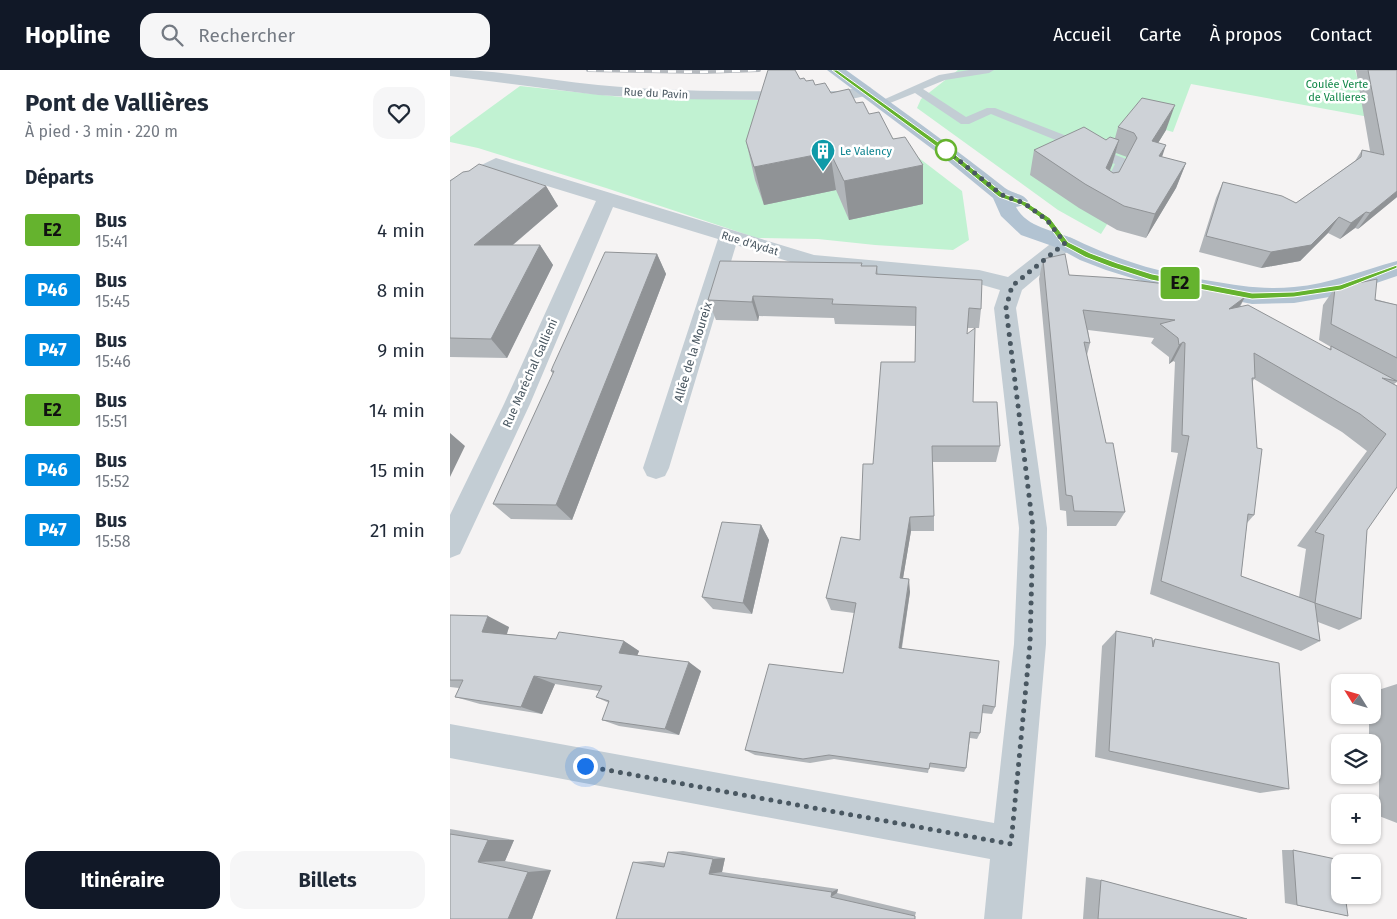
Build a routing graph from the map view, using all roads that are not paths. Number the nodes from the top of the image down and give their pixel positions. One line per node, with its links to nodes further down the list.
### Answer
1 (834, 70): 5 (main road)
2 (989, 70): 4 (lane)
3 (450, 71): 5 (street, Rue du Pavin)
4 (916, 89): 6 (lane); 8 (lane)
5 (864, 91): 6 (main road)
6 (881, 103): 9 (main road)
7 (450, 188): 10 (street, Rue d'Aydat)
8 (1107, 192)
9 (1002, 195): 12 (main road); 12 (main road)
10 (607, 199): 11 (street, Rue d'Aydat); 19 (street, Rue Maréchal Gallieni)
11 (729, 236): 15 (street, Rue d'Aydat); 18 (street, Allée de la Moureix)
12 (1065, 243): 15 (street); 16 (main road)
13 (1397, 249): 16 (main road)
14 (1397, 268): 16 (main road)
15 (1012, 286): 21 (street)
16 (1219, 289): 17 (street)
17 (1251, 317)
18 (656, 468)
19 (450, 545)
20 (450, 741): 21 (street)
21 (1011, 844): 22 (street)
22 (1004, 919)

